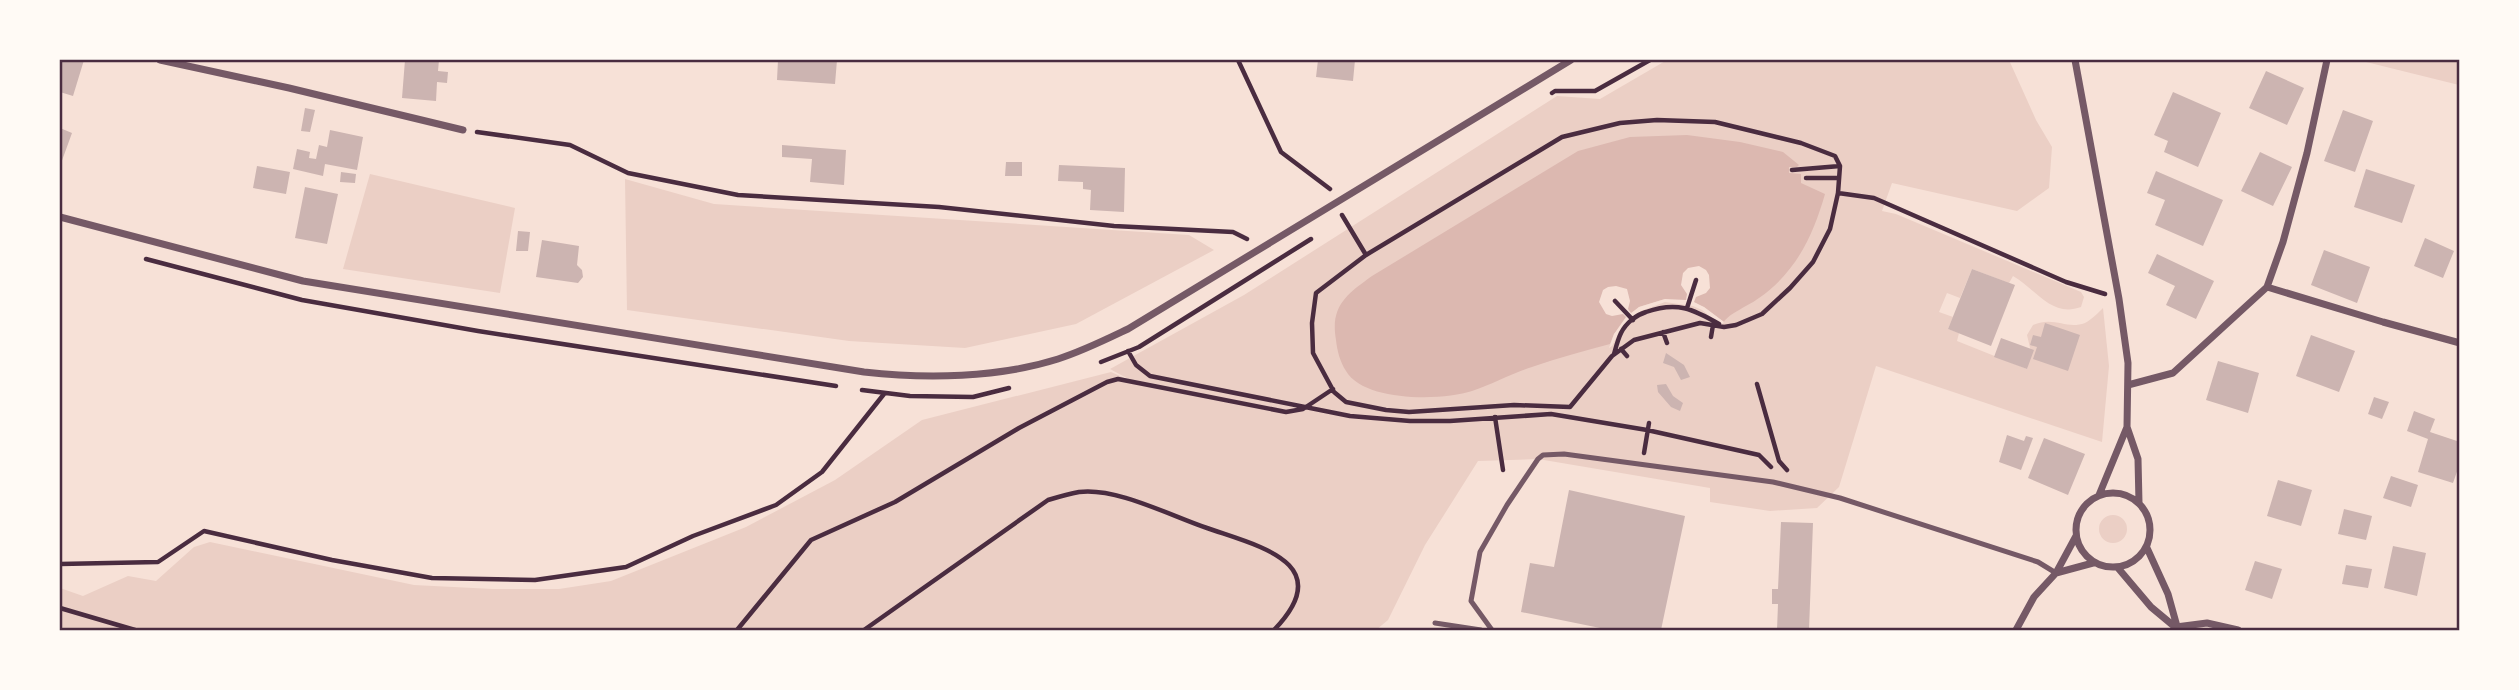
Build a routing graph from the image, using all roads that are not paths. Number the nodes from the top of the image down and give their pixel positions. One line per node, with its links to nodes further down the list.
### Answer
1 (160, 60): 5 (street)
2 (1571, 60): 6 (street)
3 (2075, 60): 9 (street)
4 (2327, 60): 7 (street)
5 (463, 130)
6 (60, 217)
7 (2267, 287): 8 (street); 9 (street)
8 (2459, 343)
9 (2128, 385): 10 (street)
10 (2127, 427): 11 (street); 12 (street)
11 (2099, 495): 12 (street); 13 (street)
12 (2139, 503): 14 (street)
13 (2076, 536): 15 (street); 17 (street)
14 (2147, 548): 16 (street); 19 (street)
15 (2093, 563): 16 (street); 17 (street)
16 (2118, 568): 19 (street)
17 (2056, 573): 21 (lane); 22 (street)
18 (1435, 623): 20 (lane)
19 (2177, 629): 23 (street)
20 (1481, 631)
21 (1492, 631)
22 (2016, 631)
23 (2238, 631)

